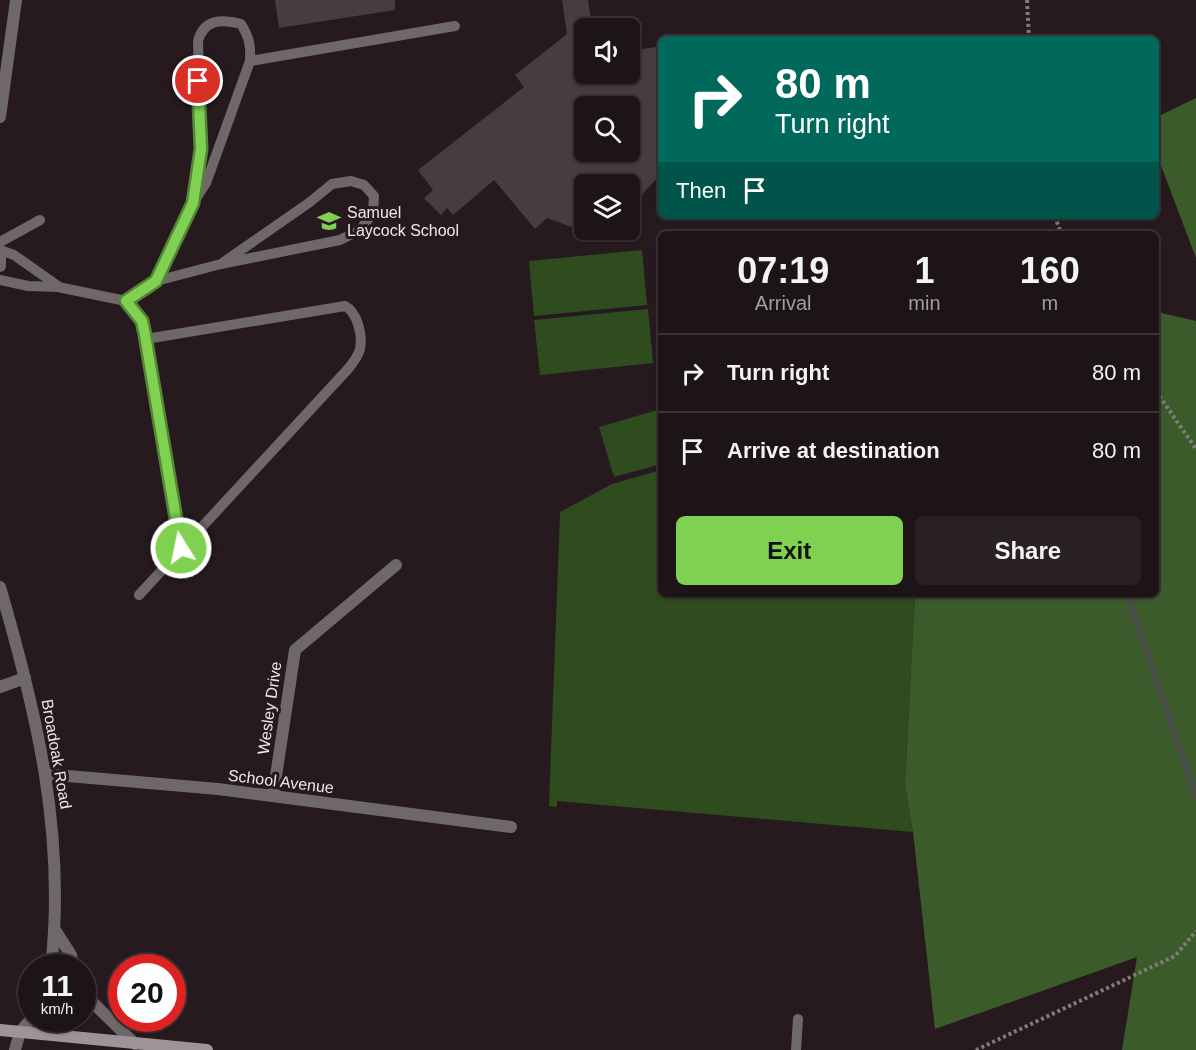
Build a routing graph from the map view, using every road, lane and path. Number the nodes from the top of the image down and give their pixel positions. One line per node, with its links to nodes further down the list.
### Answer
1 (16, 0): 6 (street)
2 (1027, 0): 4 (path)
3 (455, 26): 5 (lane)
4 (1029, 36)
5 (250, 61): 7 (lane); 7 (lane)
6 (0, 117)
7 (193, 203): 14 (lane)
8 (40, 220): 9 (lane)
9 (0, 242)
10 (0, 251): 12 (street); 15 (lane)
11 (221, 264): 11 (lane); 14 (lane)
12 (0, 266)
13 (0, 280): 15 (lane)
14 (156, 281): 16 (lane)
15 (58, 287): 16 (lane)
16 (126, 301): 17 (lane)
17 (146, 339): 20 (lane); 20 (lane)
18 (1159, 395): 19 (path)
19 (1196, 449)
20 (181, 548): 23 (lane)
21 (396, 565): 27 (street, Wesley Drive)
22 (0, 587): 24 (street, Broadoak Road)
23 (139, 595)
24 (25, 678): 25 (street); 26 (street, Broadoak Road)
25 (0, 687)
26 (45, 774): 27 (street, School Avenue); 29 (street, Broadoak Road)
27 (273, 796): 28 (street, School Avenue)
28 (512, 828)
29 (55, 930): 31 (street, Broadoak Road); 32 (street)
30 (1196, 931): 42 (path)
31 (52, 954)
32 (70, 954)
33 (96, 1006): 38 (street)
34 (798, 1018): 41 (lane)
35 (0, 1030): 36 (main road)
36 (18, 1032)
37 (20, 1032): 38 (main road); 39 (street)
38 (135, 1044): 40 (main road)
39 (15, 1050)
40 (207, 1050)
41 (796, 1050)
42 (976, 1050)

